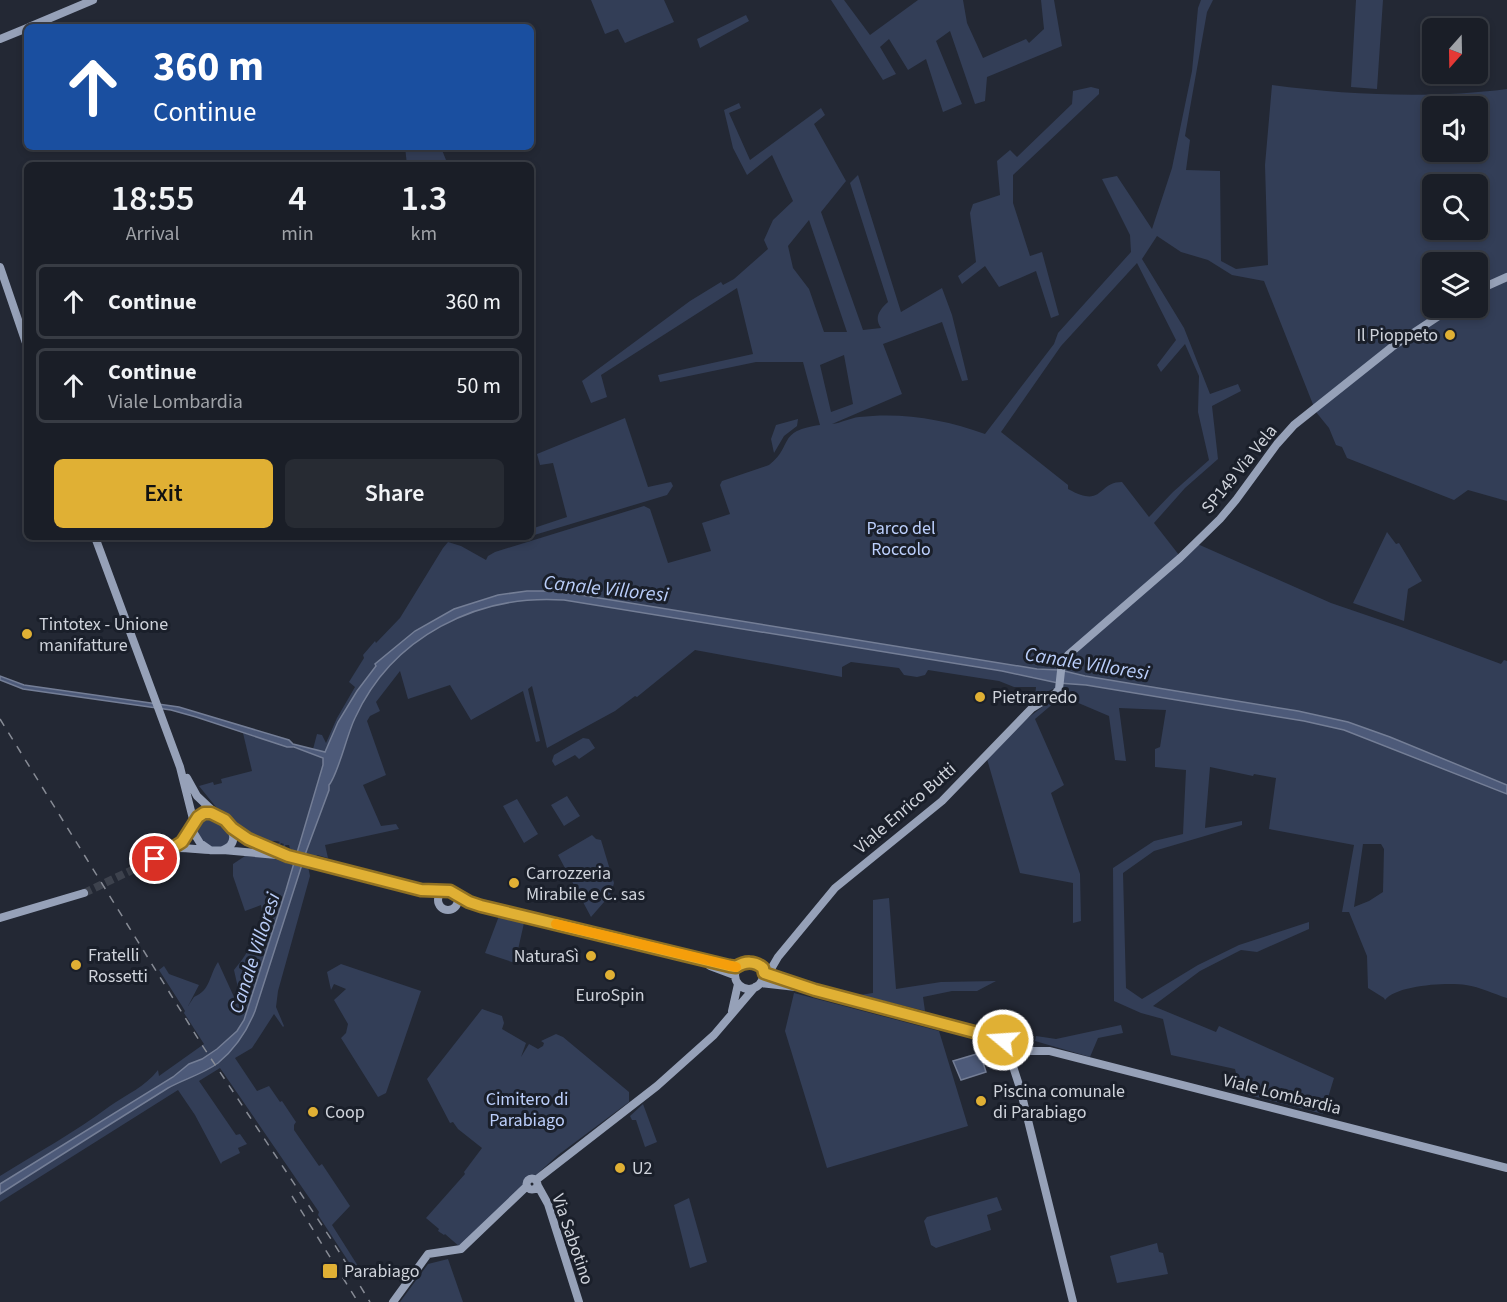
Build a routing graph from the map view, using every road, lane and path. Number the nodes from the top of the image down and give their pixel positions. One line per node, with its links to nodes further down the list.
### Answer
1 (93, 0): 2 (main road)
2 (35, 24)
3 (24, 29): 4 (main road)
4 (0, 39)
5 (0, 267): 10 (main road)
6 (1507, 278): 8 (main road)
7 (0, 281): 11 (main road)
8 (1488, 287)
9 (1436, 318): 13 (main road, SP149 Via Vela)
10 (24, 337)
11 (24, 343)
12 (96, 540): 14 (main road)
13 (1059, 689): 29 (main road, Viale Enrico Butti)
14 (180, 767): 15 (main road); 16 (main road)
15 (216, 815): 16 (main road); 17 (main road)
16 (193, 824): 18 (main road); 19 (main road)
17 (232, 828): 20 (main road); 21 (main road)
18 (175, 848): 19 (main road); 22 (main road)
19 (210, 850): 20 (main road)
20 (223, 850): 21 (main road)
21 (291, 857): 23 (main road)
22 (155, 859)
23 (421, 890): 24 (main road); 26 (main road)
24 (444, 891): 26 (main road); 27 (main road)
25 (84, 893): 28 (main road)
26 (438, 900): 27 (main road)
27 (457, 900): 31 (main road)
28 (0, 918)
29 (778, 957): 30 (main road); 32 (main road, Viale Enrico Butti); 33 (main road)
30 (759, 965): 31 (main road); 32 (main road)
31 (735, 971): 34 (main road)
32 (764, 973): 33 (main road, Viale Lombardia); 35 (main road)
33 (786, 980): 36 (main road, Viale Lombardia)
34 (738, 984): 35 (main road); 37 (main road)
35 (758, 985): 36 (main road, Viale Lombardia); 37 (main road)
36 (815, 990): 38 (main road, Viale Lombardia)
37 (729, 1017): 46 (main road)
38 (978, 1033): 39 (main road, Viale Lombardia); 41 (main road, Viale Lombardia)
39 (1006, 1033): 40 (main road, Viale Lombardia); 41 (main road)
40 (1027, 1036): 42 (main road, Viale Lombardia); 43 (main road)
41 (1006, 1048): 43 (main road, Viale Lombardia); 44 (main road)
42 (1050, 1051): 43 (main road, Viale Lombardia); 45 (main road, Viale Lombardia)
43 (1022, 1052): 44 (main road)
44 (1015, 1071): 49 (main road)
45 (1507, 1168)
46 (537, 1183): 47 (main road); 48 (main road, Via Sabotino)
47 (393, 1302)
48 (579, 1302)
49 (1073, 1302)

